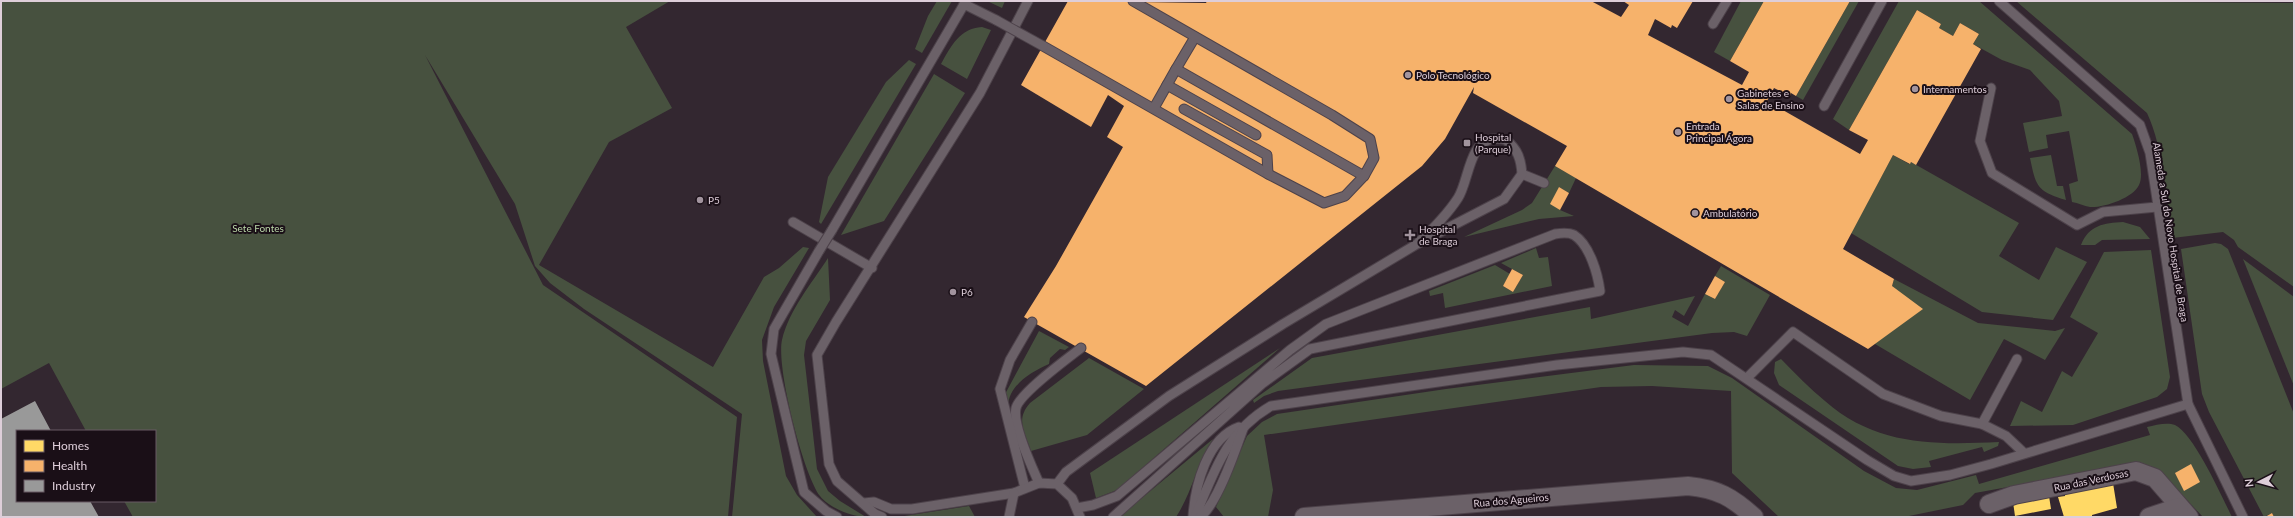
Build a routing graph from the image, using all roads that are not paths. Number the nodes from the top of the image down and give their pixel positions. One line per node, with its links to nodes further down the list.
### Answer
1 (1028, 1): 23 (lane)
2 (1133, 1): 8 (lane)
3 (1727, 1): 7 (lane)
4 (1882, 1): 12 (lane)
5 (1999, 1): 20 (lane, Alameda a Sul do Novo Hospital de Braga)
6 (965, 2): 13 (lane, bridge); 41 (lane, bridge)
7 (1713, 24)
8 (1195, 37): 9 (lane); 18 (lane)
9 (1176, 69): 10 (lane); 18 (lane)
10 (1167, 85): 13 (lane); 15 (lane)
11 (1991, 88): 20 (lane)
12 (1824, 106)
13 (1154, 108): 16 (lane)
14 (1184, 109): 16 (lane)
15 (1256, 136)
16 (1268, 174): 18 (lane)
17 (1522, 174): 19 (lane); 22 (lane); 22 (lane)
18 (1364, 176)
19 (1544, 183)
20 (2157, 207): 28 (lane, Alameda a Sul do Novo Hospital de Braga)
21 (793, 222): 23 (lane)
22 (1417, 244): 33 (lane)
23 (872, 268): 36 (lane)
24 (1032, 322): 34 (lane)
25 (1080, 348): 32 (lane)
26 (2017, 359): 29 (lane)
27 (1747, 378): 29 (lane); 30 (lane); 31 (lane)
28 (2188, 404): 31 (lane); 50 (lane, Alameda a Sul do Novo Hospital de Braga)
29 (1982, 424): 31 (lane)
30 (1244, 426): 45 (lane); 46 (lane)
31 (2024, 453)
32 (1039, 483): 33 (lane); 34 (lane)
33 (1057, 484): 38 (lane)
34 (1025, 488): 35 (lane)
35 (1014, 493): 36 (lane); 43 (lane)
36 (864, 503): 42 (lane)
37 (1989, 504): 39 (street, Rua das Verdosas)
38 (1079, 512): 44 (lane)
39 (2184, 512): 49 (street, Rua das Verdosas)
40 (1373, 514): 47 (street, Rua dos Agueiros); 48 (street, Rua dos Agueiros)
41 (837, 517)
42 (882, 517)
43 (1009, 517)
44 (1113, 517)
45 (1194, 517)
46 (1200, 517)
47 (1304, 517)
48 (1754, 517)
49 (2149, 517)
50 (2243, 517)

